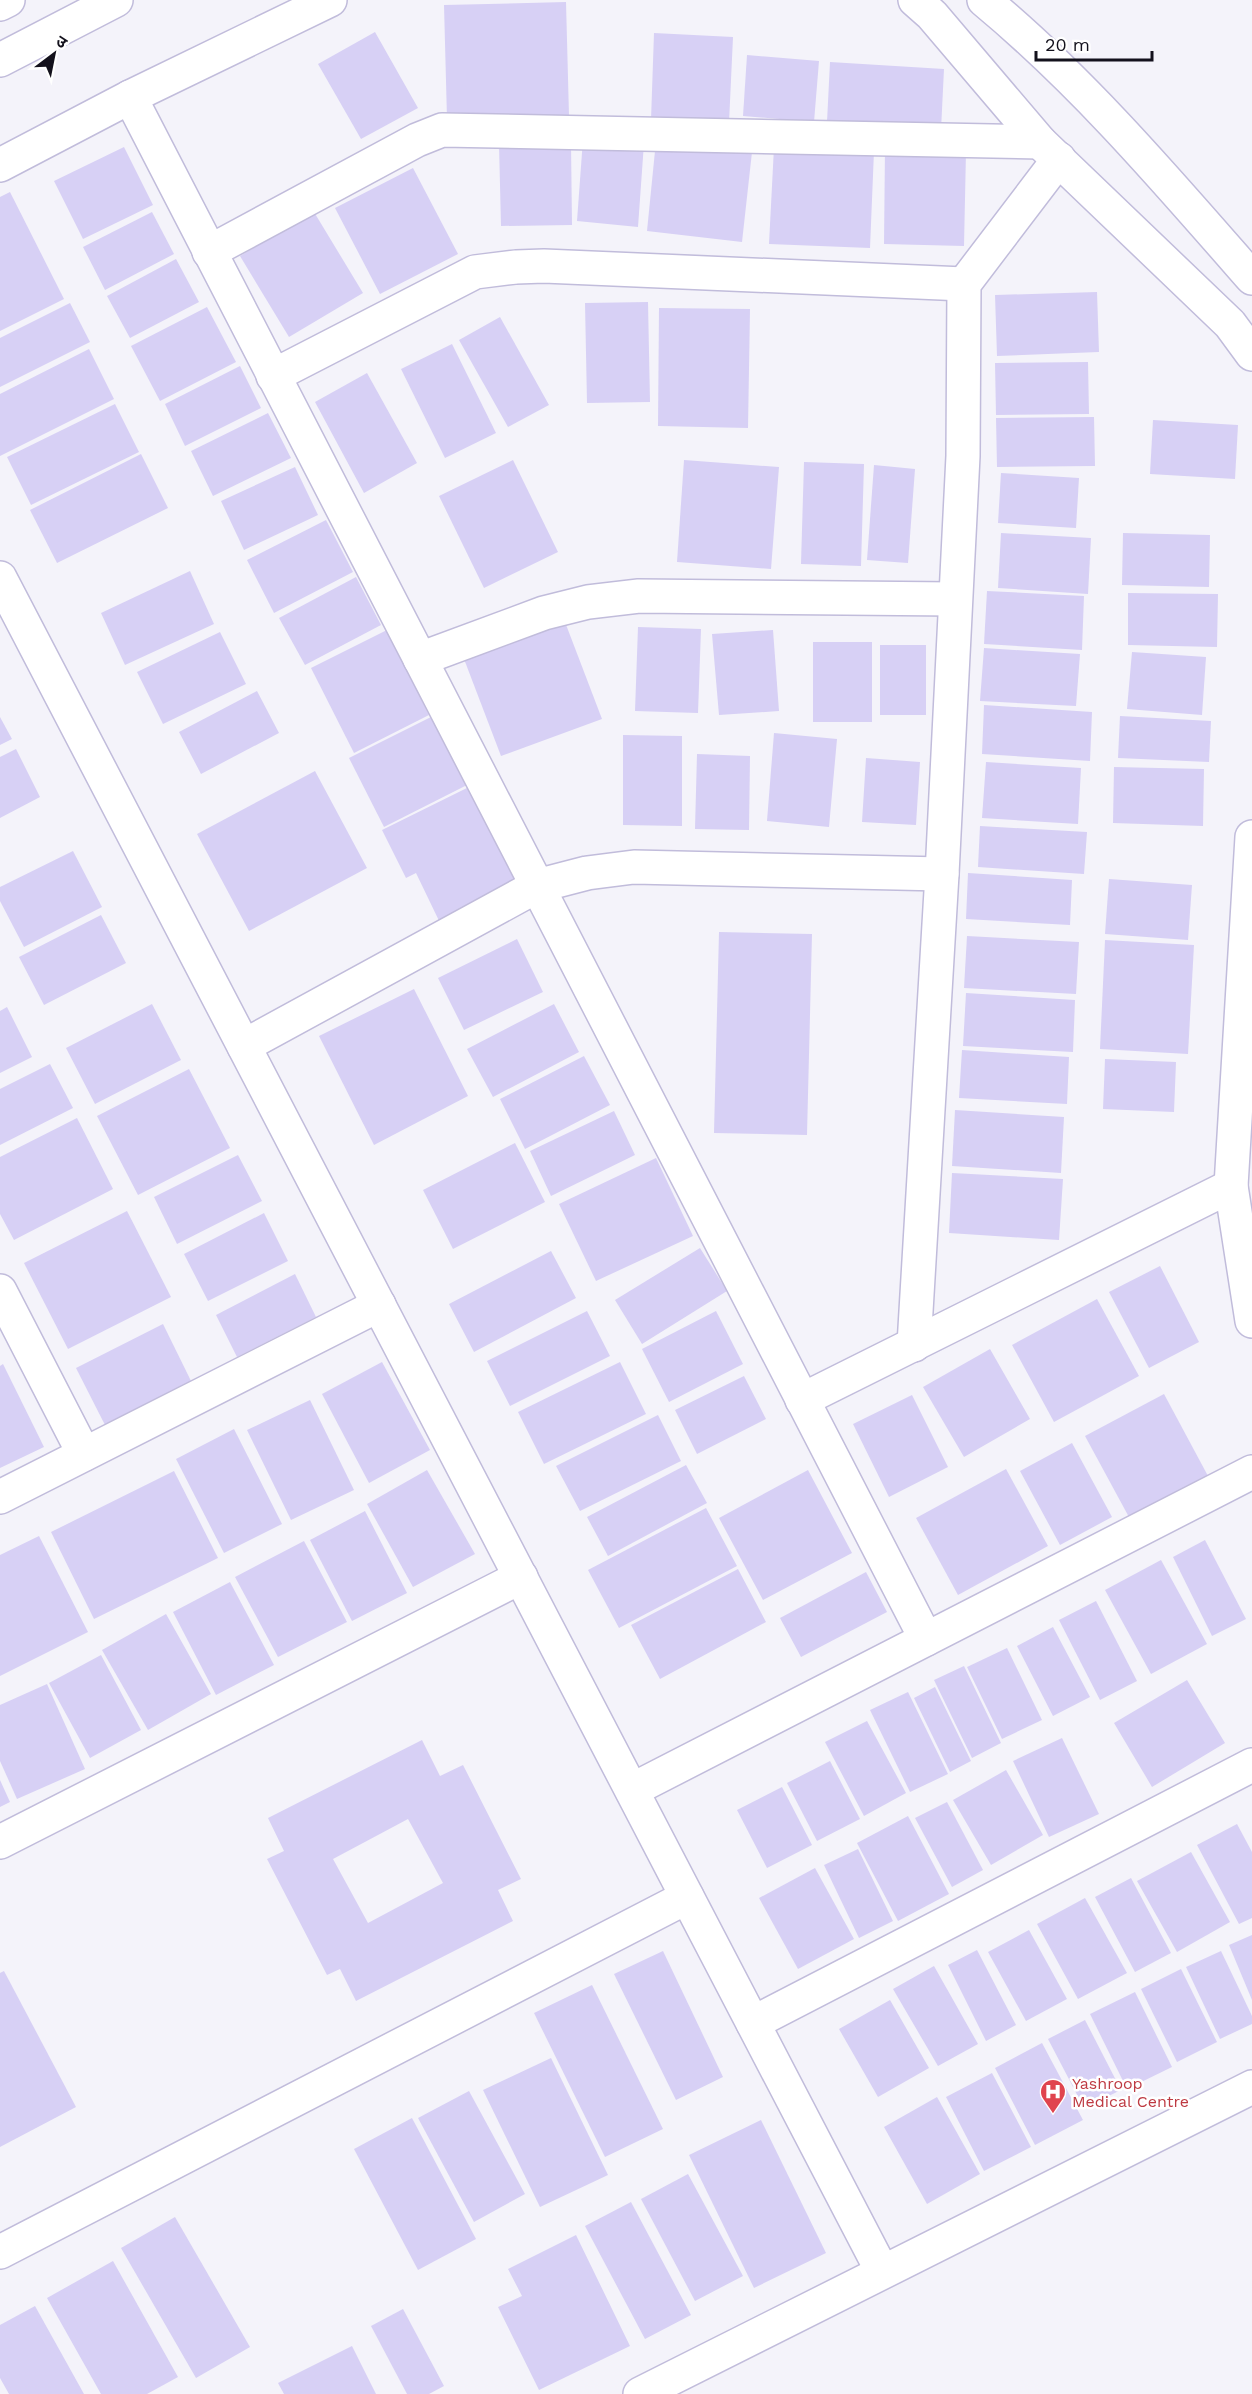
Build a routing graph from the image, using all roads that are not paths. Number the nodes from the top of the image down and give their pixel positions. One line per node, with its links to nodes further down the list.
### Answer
1 (8, 0): 6 (street)
2 (116, 0): 7 (street)
3 (330, 0): 8 (street)
4 (915, 0): 9 (street)
5 (984, 0): 12 (street)
6 (0, 4)
7 (0, 60)
8 (130, 97): 10 (street); 11 (street)
9 (1049, 151): 11 (street); 13 (street); 14 (street)
10 (0, 165)
11 (209, 252): 15 (street)
12 (1252, 278)
13 (964, 284): 15 (street); 17 (street)
14 (1252, 354)
15 (273, 376): 18 (street)
16 (0, 578): 22 (street)
17 (955, 599): 18 (street); 20 (street)
18 (420, 659): 21 (street)
19 (1252, 837): 23 (street)
20 (942, 874): 21 (street); 27 (street)
21 (537, 886): 22 (street); 28 (street)
22 (244, 1046): 25 (street)
23 (1231, 1186): 26 (street); 27 (street)
24 (0, 1291): 29 (street)
25 (379, 1305): 29 (street); 32 (street)
26 (1252, 1321)
27 (914, 1344): 28 (street)
28 (802, 1400): 33 (street)
29 (84, 1454): 31 (street)
30 (1252, 1472): 33 (street)
31 (0, 1497)
32 (521, 1577): 35 (street); 36 (street)
33 (926, 1639): 35 (street)
34 (1252, 1765): 38 (street)
35 (632, 1790): 37 (street)
36 (0, 1842)
37 (687, 1897): 38 (street); 40 (street)
38 (753, 2024): 41 (street)
39 (1252, 2087): 41 (street)
40 (0, 2252)
41 (882, 2271): 42 (street)
42 (640, 2394)

